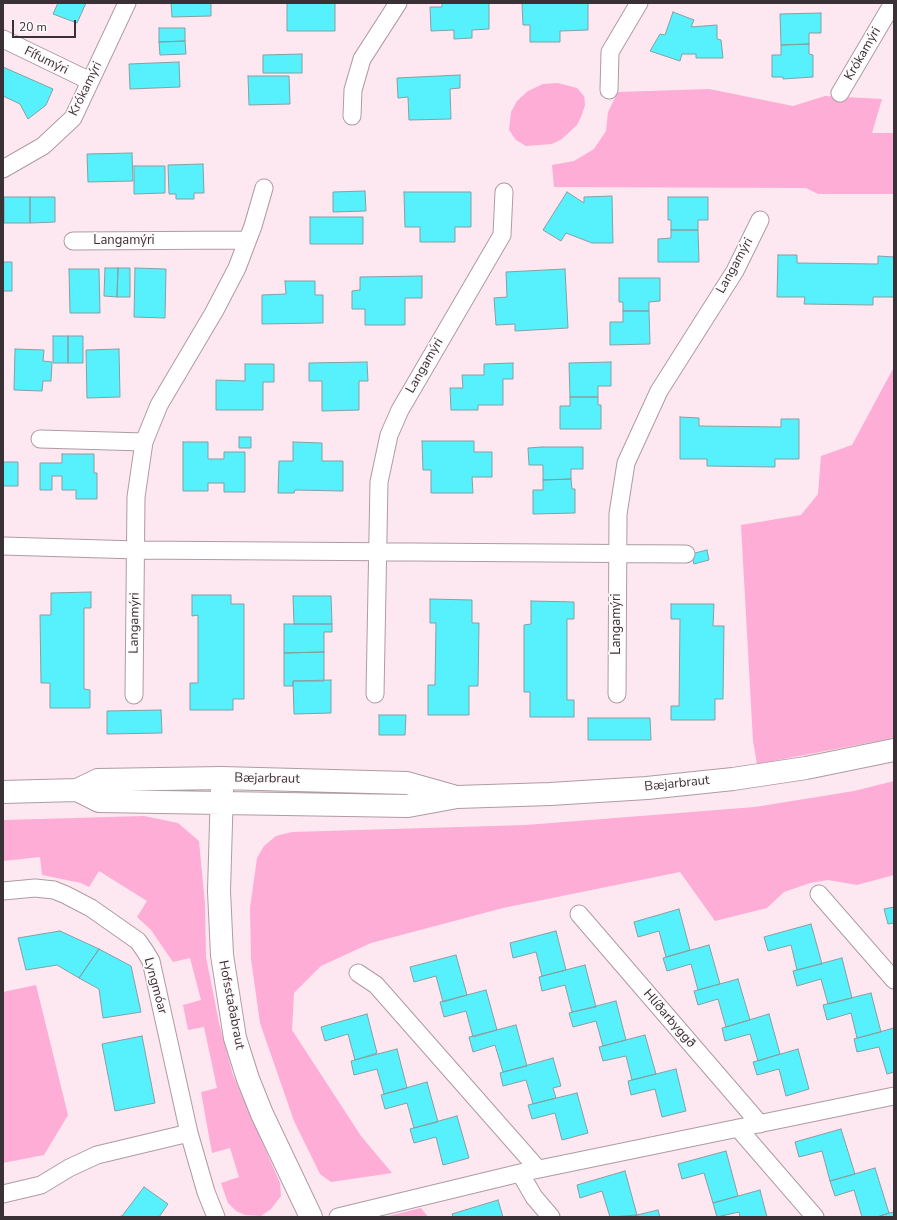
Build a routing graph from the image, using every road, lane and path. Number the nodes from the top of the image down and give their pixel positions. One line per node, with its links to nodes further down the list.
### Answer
1 (127, 3): 6 (street, Krókamýri)
2 (398, 3): 9 (street)
3 (638, 3): 7 (street)
4 (891, 13): 8 (street, Krókamýri)
5 (3, 39): 6 (street, Fífumýri)
6 (90, 81): 10 (street, Krókamýri)
7 (609, 90)
8 (840, 93)
9 (352, 116)
10 (3, 169)
11 (264, 188): 14 (street, Langamýri)
12 (504, 192): 20 (street, Langamýri)
13 (760, 220): 21 (street, Langamýri)
14 (247, 240): 15 (street, Langamýri); 17 (street, Langamýri)
15 (73, 241)
16 (40, 440): 17 (street)
17 (144, 442): 19 (street, Langamýri)
18 (3, 546): 19 (street)
19 (137, 550): 20 (street); 25 (street, Langamýri)
20 (376, 552): 21 (street); 23 (street, Langamýri)
21 (618, 554): 22 (street); 24 (street, Langamýri)
22 (686, 554)
23 (375, 694)
24 (617, 694)
25 (134, 696)
26 (894, 750): 30 (street, Bæjarbraut)
27 (222, 778): 28 (street, Bæjarbraut); 30 (street, Bæjarbraut); 31 (street, Hofsstaðabraut)
28 (77, 790): 29 (street, Bæjarbraut); 31 (street, Bæjarbraut)
29 (3, 792)
30 (457, 797): 31 (street, Bæjarbraut)
31 (222, 803): 45 (street, Hofsstaðabraut)
32 (3, 891): 40 (street, Lyngmóar)
33 (819, 894): 36 (street)
34 (579, 914): 38 (street, Hlíðarbyggð)
35 (358, 973): 41 (street)
36 (894, 980)
37 (894, 1096): 38 (street)
38 (760, 1124): 39 (street)
39 (738, 1128): 41 (street); 48 (street)
40 (189, 1133): 43 (street); 44 (street, Lyngmóar)
41 (538, 1169): 42 (street)
42 (520, 1173): 46 (street); 47 (street)
43 (3, 1194)
44 (216, 1217)
45 (311, 1217)
46 (338, 1217)
47 (551, 1217)
48 (815, 1217)

